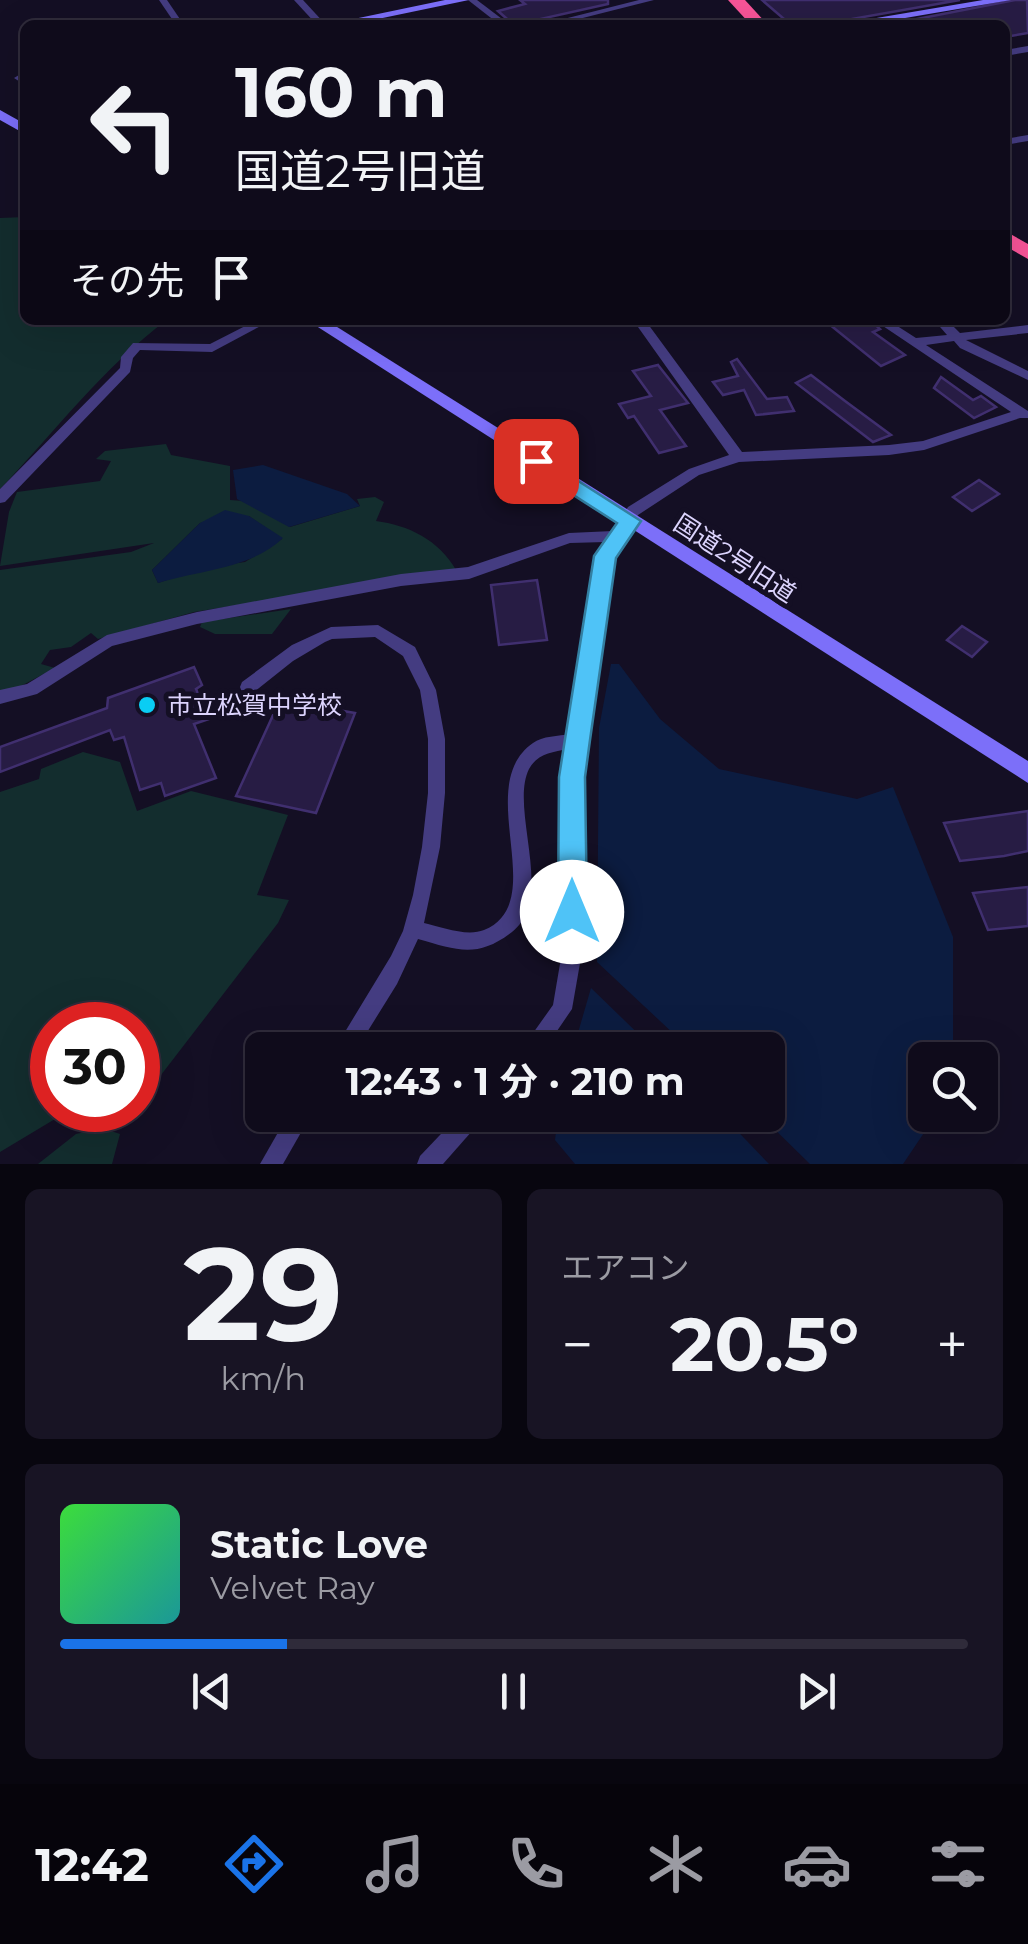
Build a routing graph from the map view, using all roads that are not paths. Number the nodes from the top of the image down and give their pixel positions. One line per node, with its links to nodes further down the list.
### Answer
1 (298, 0): 8 (street)
2 (463, 0): 9 (street)
3 (472, 0): 10 (street)
4 (650, 0): 11 (street)
5 (719, 0): 12 (highway)
6 (736, 0): 13 (highway)
7 (1005, 0): 14 (street)
8 (317, 20)
9 (357, 20)
10 (499, 20)
11 (565, 20)
12 (738, 20)
13 (755, 20)
14 (874, 20)
15 (256, 325): 26 (street)
16 (321, 325): 27 (street, 国道2号旧道)
17 (644, 325): 25 (street)
18 (889, 325): 22 (street)
19 (944, 325): 21 (street)
20 (1028, 329): 21 (street)
21 (953, 336): 22 (street); 23 (street)
22 (918, 342): 24 (street)
23 (1028, 376)
24 (1025, 415): 25 (street)
25 (738, 458): 27 (street)
26 (0, 498)
27 (625, 529): 29 (street); 30 (street); 31 (street, 国道2号旧道)
28 (248, 686): 32 (street)
29 (0, 697)
30 (577, 740): 32 (street); 34 (street)
31 (1028, 773)
32 (412, 930): 33 (street)
33 (356, 1032)
34 (544, 1032)
35 (290, 1132): 37 (street)
36 (457, 1132): 38 (street)
37 (271, 1164)
38 (428, 1164)

